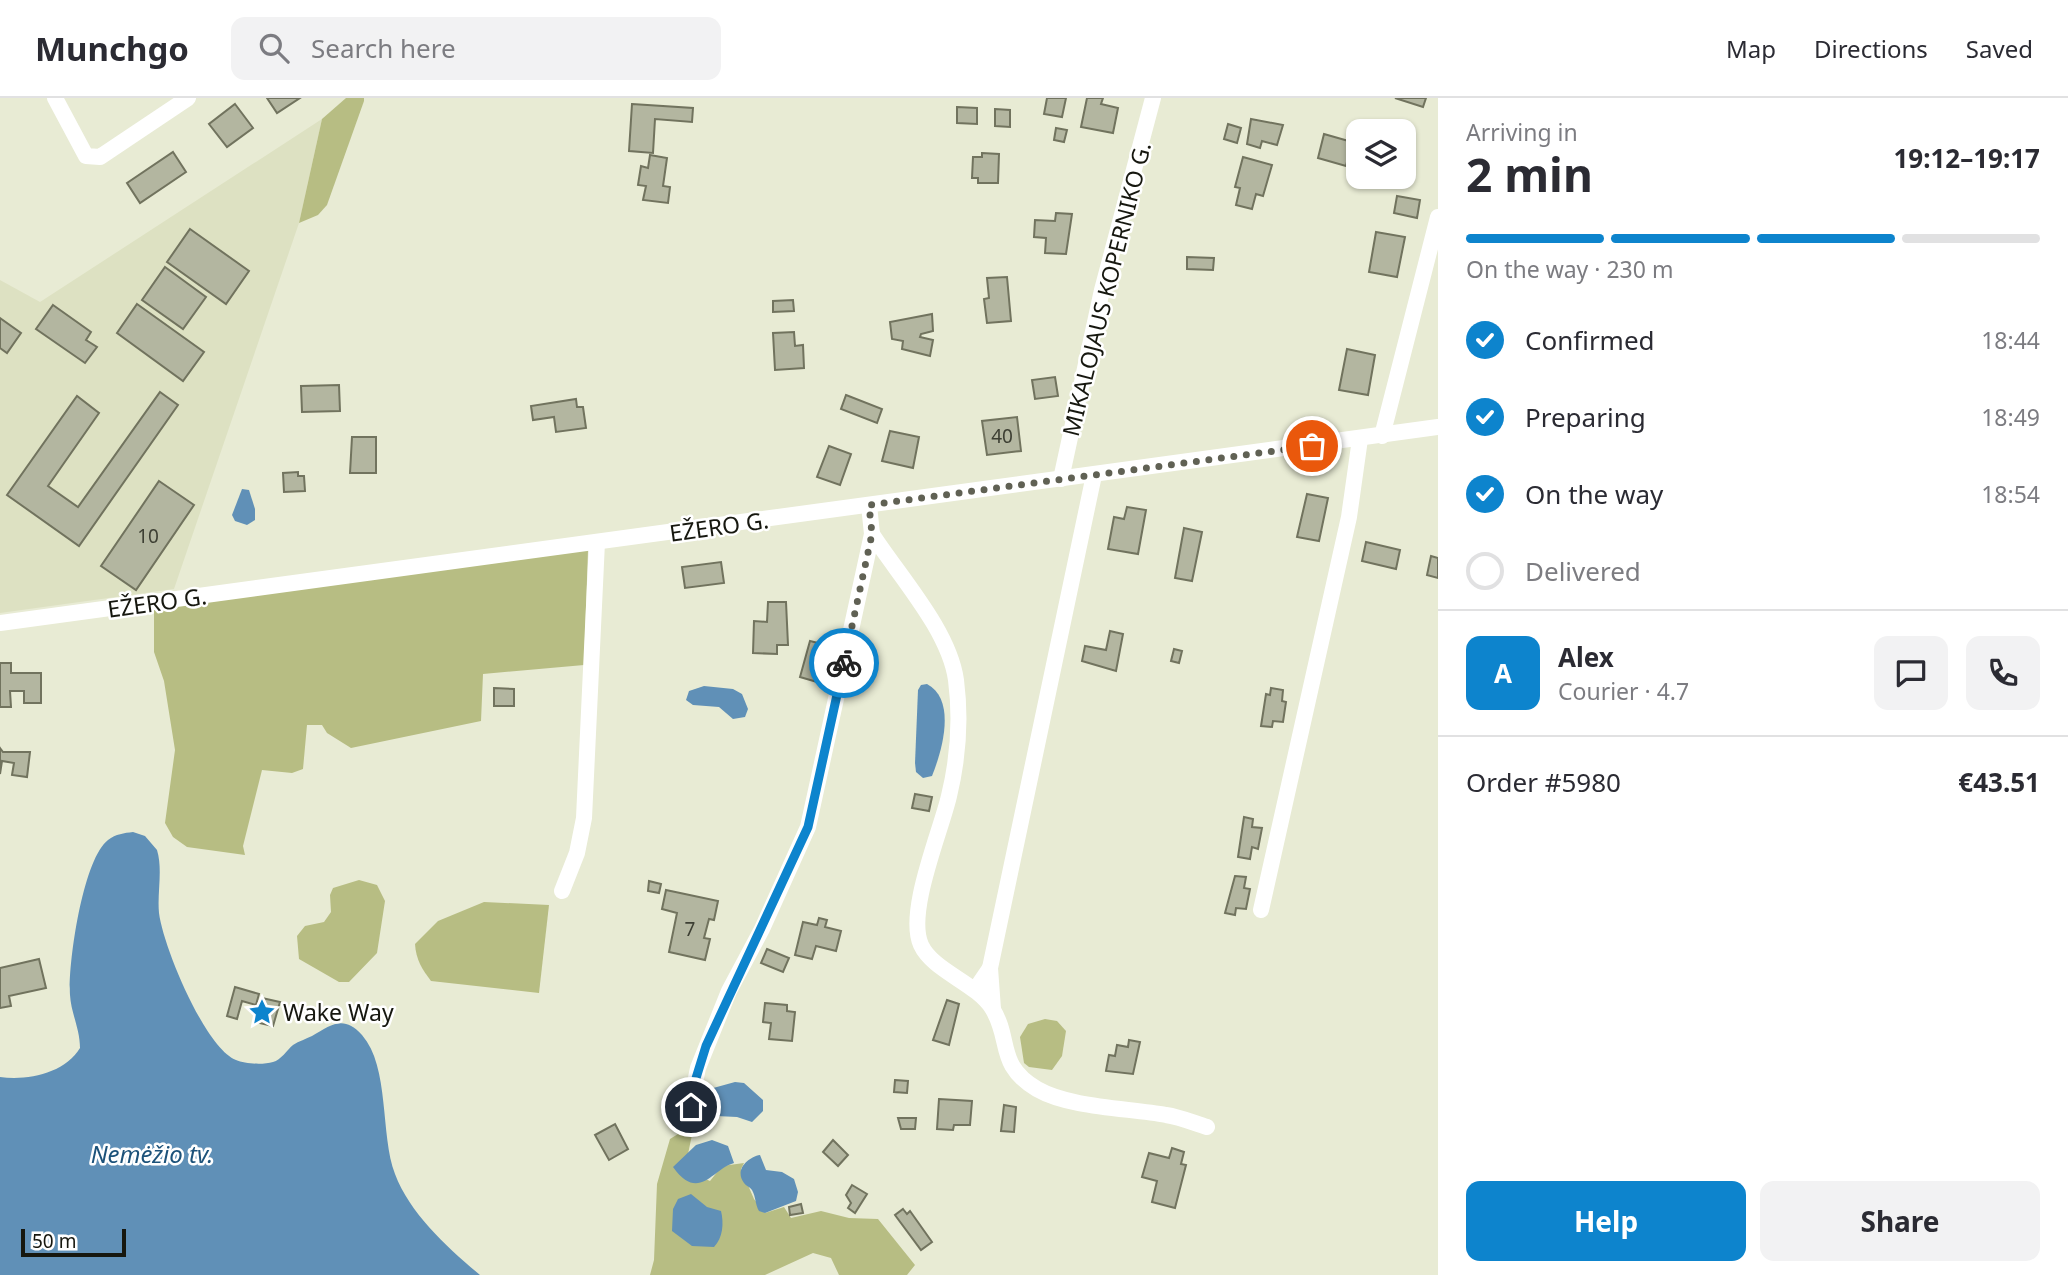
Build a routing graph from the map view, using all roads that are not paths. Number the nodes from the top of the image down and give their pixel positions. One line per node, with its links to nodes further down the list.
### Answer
1 (55, 98): 2 (street)
2 (188, 98)
3 (1153, 98): 9 (street, MIKALOJAUS KOPERNIKO G.)
4 (1438, 217): 6 (street)
5 (1438, 427): 6 (street, EŽERO G.)
6 (1382, 436): 7 (street, EŽERO G.)
7 (1360, 439): 8 (street, EŽERO G.); 15 (street)
8 (1094, 475): 9 (street, EŽERO G.); 16 (street)
9 (1061, 479): 10 (street, EŽERO G.)
10 (869, 505): 11 (street); 12 (street, EŽERO G.)
11 (872, 534): 17 (street); 19 (street)
12 (597, 542): 13 (street, EŽERO G.); 14 (street)
13 (0, 623)
14 (562, 891)
15 (1261, 910)
16 (990, 968): 17 (street); 18 (street)
17 (975, 990): 18 (street)
18 (993, 1009): 20 (street)
19 (691, 1107)
20 (1207, 1127)

